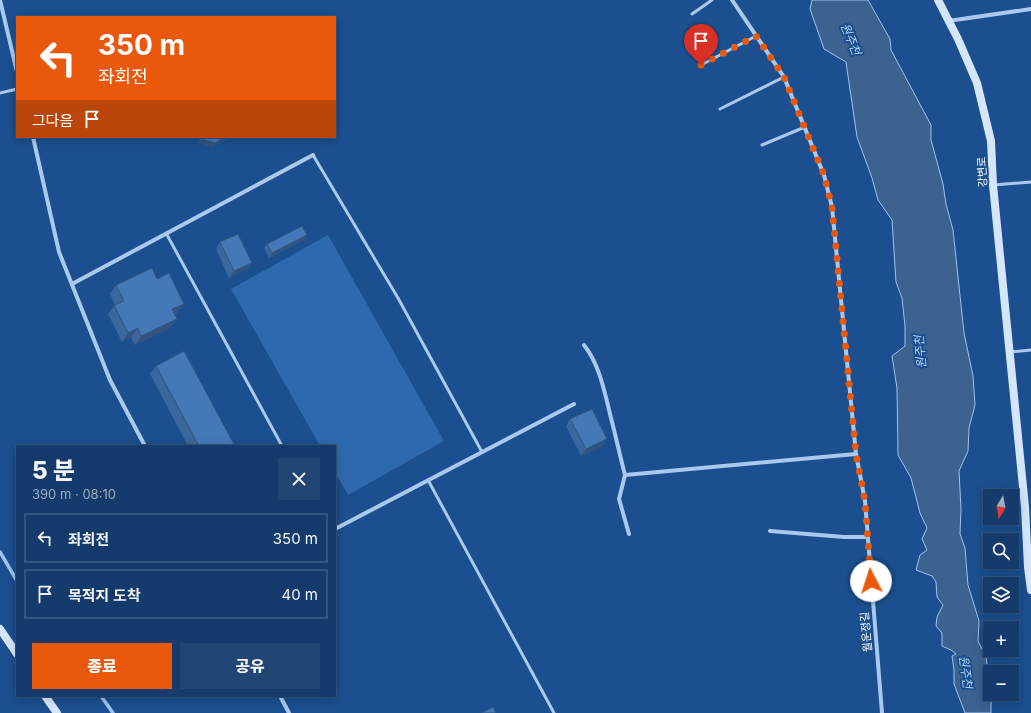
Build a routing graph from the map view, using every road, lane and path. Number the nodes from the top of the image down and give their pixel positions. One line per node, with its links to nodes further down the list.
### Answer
1 (0, 0): 10 (street)
2 (712, 0): 6 (lane)
3 (732, 0): 8 (street, 월운정길)
4 (938, 0): 7 (street, 강변로)
5 (1031, 9): 7 (street)
6 (692, 14)
7 (948, 21): 20 (street, 강변로)
8 (756, 36): 9 (lane); 11 (street, 월운정길)
9 (701, 65)
10 (16, 68)
11 (784, 77): 14 (lane); 15 (street, 월운정길)
12 (16, 89): 13 (lane)
13 (0, 93)
14 (720, 109)
15 (805, 127): 17 (lane); 30 (street, 월운정길)
16 (33, 138): 22 (street)
17 (762, 145)
18 (313, 155): 21 (street); 29 (lane)
19 (1031, 182): 20 (lane)
20 (993, 185): 25 (street, 강변로)
21 (166, 233): 22 (street); 28 (lane)
22 (72, 284): 27 (street)
23 (584, 345): 31 (street)
24 (1031, 350): 25 (lane)
25 (1010, 352): 33 (street, 강변로)
26 (574, 404): 29 (street)
27 (144, 445)
28 (281, 445)
29 (482, 452): 32 (street)
30 (856, 454): 31 (street); 37 (street, 월운정길)
31 (625, 476): 36 (street)
32 (428, 480): 34 (street); 45 (lane)
33 (1028, 506): 38 (street, 강변로)
34 (336, 528)
35 (770, 531): 37 (street)
36 (629, 534)
37 (867, 537): 46 (street, 월운정길)
38 (1031, 590)
39 (0, 629): 40 (street)
40 (16, 653)
41 (47, 697): 43 (street)
42 (281, 697): 44 (street)
43 (57, 713)
44 (289, 713)
45 (554, 713)
46 (882, 713)

